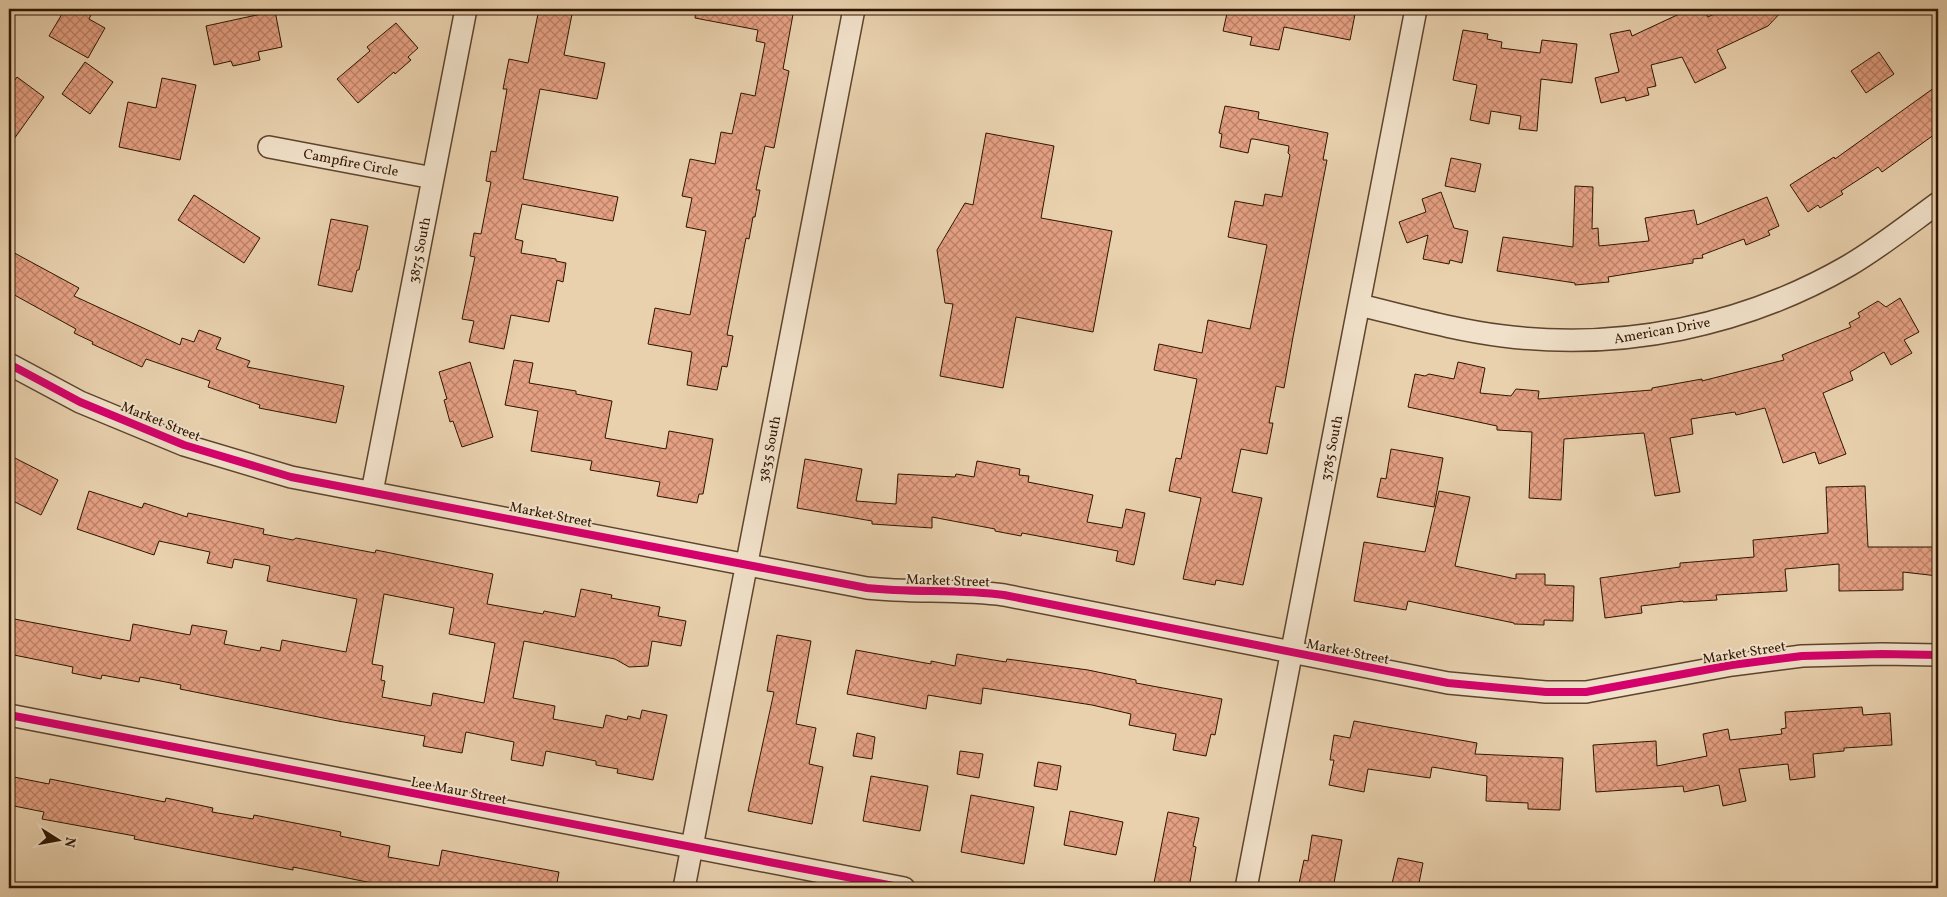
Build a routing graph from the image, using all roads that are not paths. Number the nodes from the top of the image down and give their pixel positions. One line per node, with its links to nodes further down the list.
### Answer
1 (466, 9): 5 (street, 3875 South)
2 (854, 9): 10 (street, 3835 South)
3 (1416, 9): 7 (street, 3785 South)
4 (269, 147): 5 (street, Campfire Circle)
5 (434, 178): 9 (street, 3875 South)
6 (1938, 203): 7 (street, American Drive)
7 (1359, 305): 11 (street, 3785 South)
8 (9, 364): 9 (street, Market Street)
9 (372, 492): 10 (street, Market Street)
10 (746, 565): 11 (street, Market Street); 14 (street, 3835 South)
11 (1291, 653): 12 (street, Market Street); 17 (street, 3785 South)
12 (1938, 655)
13 (9, 715): 14 (street, Lee Maur Street)
14 (692, 847): 15 (street, 3835 South); 16 (street, Lee Maur Street)
15 (684, 888)
16 (904, 888)
17 (1246, 888)

